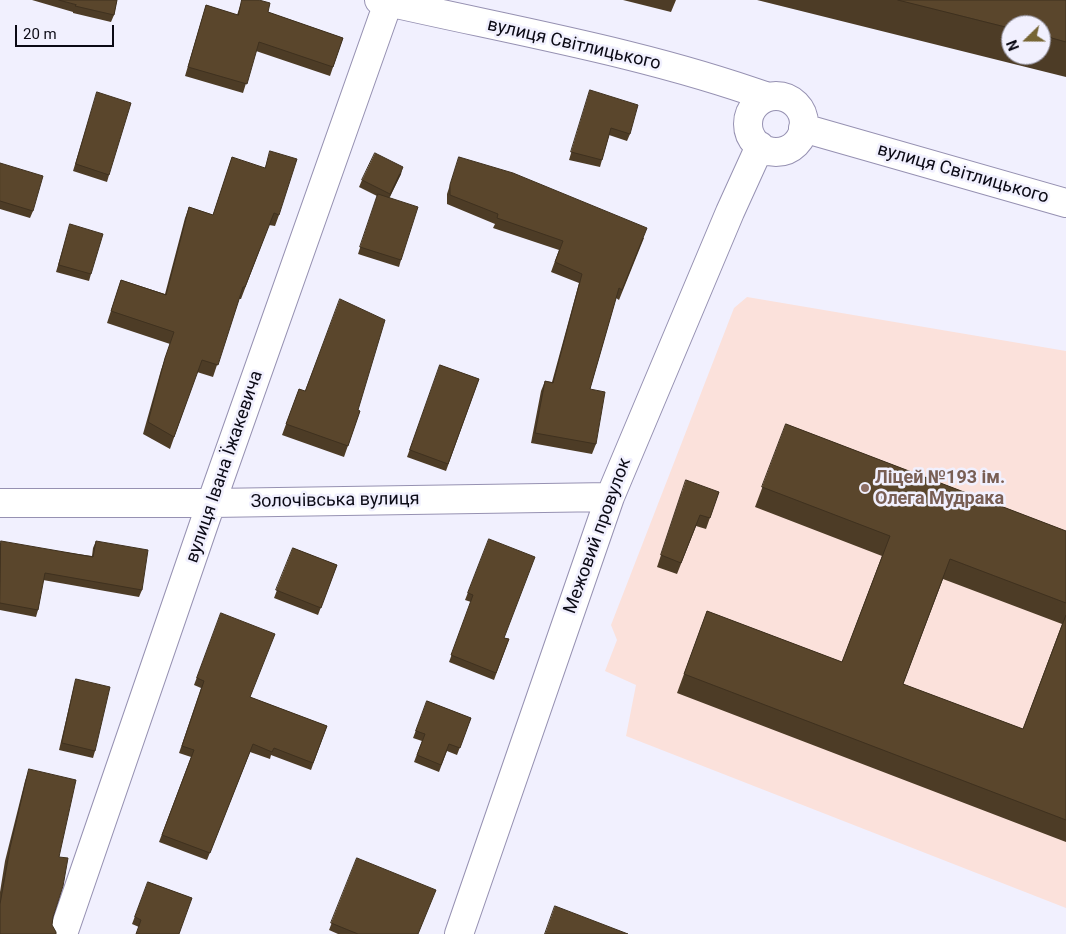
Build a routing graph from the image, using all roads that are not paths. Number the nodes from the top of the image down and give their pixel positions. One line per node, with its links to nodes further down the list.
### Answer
1 (386, 1): 2 (street, вулиця Світлицького); 7 (street, вулиця Івана Їжакевича)
2 (768, 97): 3 (street); 4 (street)
3 (803, 128): 4 (street); 5 (street, вулиця Світлицького)
4 (760, 146): 6 (street, Межовий провулок)
5 (1066, 203)
6 (610, 497): 7 (street, Золочівська вулиця); 10 (street, Межовий провулок)
7 (212, 502): 8 (street, Золочівська вулиця); 9 (street, вулиця Івана Їжакевича)
8 (0, 503)
9 (63, 934)
10 (459, 934)

